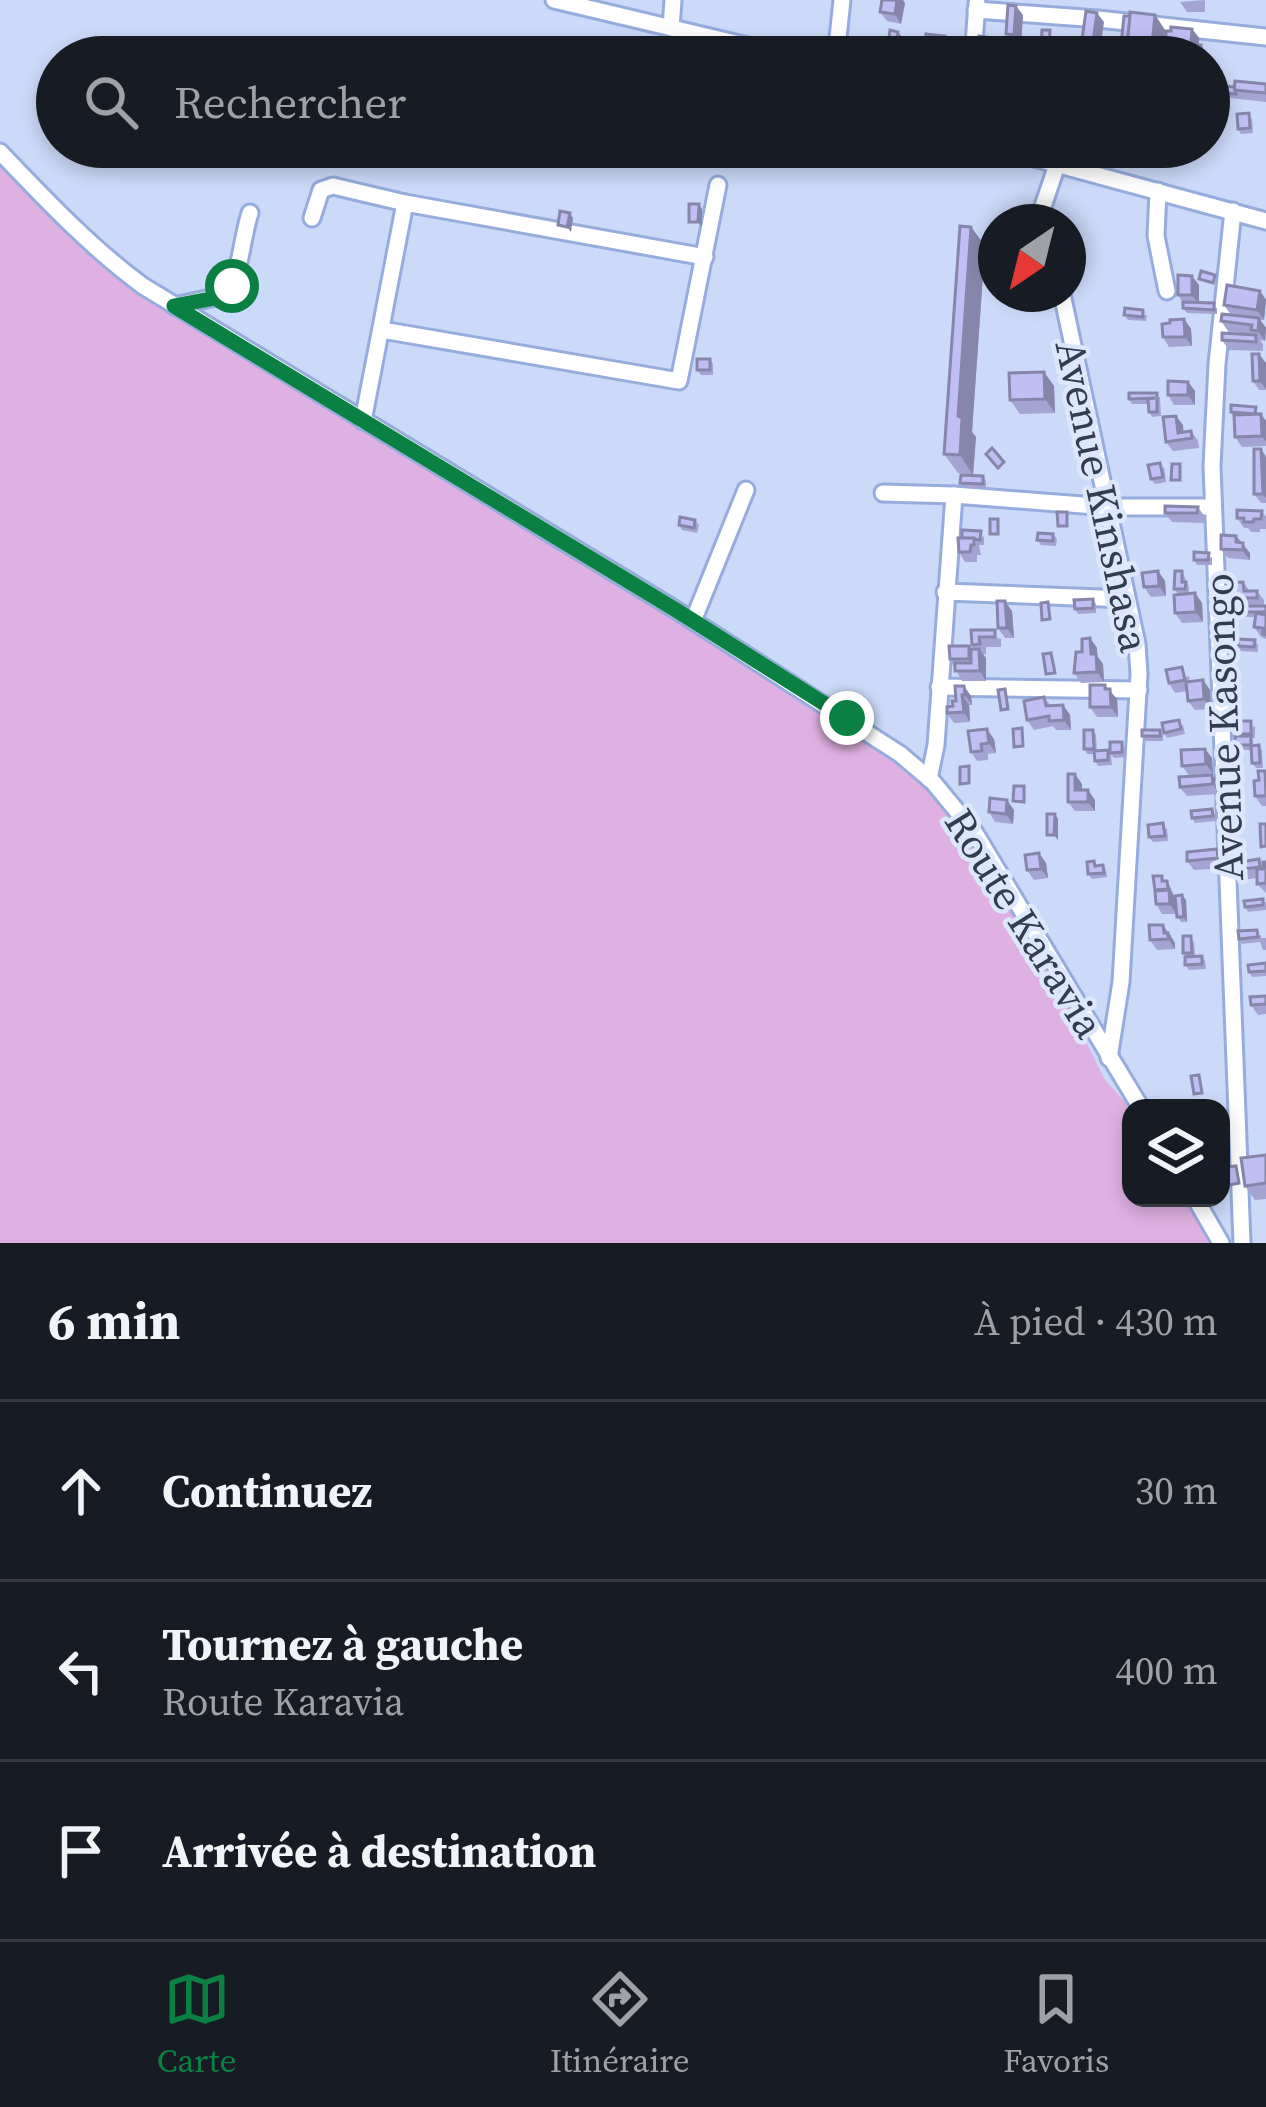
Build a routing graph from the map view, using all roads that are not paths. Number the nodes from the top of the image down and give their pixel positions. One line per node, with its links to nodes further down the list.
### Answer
1 (554, 0): 5 (street)
2 (673, 0): 5 (street)
3 (842, 0): 7 (street)
4 (976, 5): 8 (street); 9 (street)
5 (670, 28): 6 (street)
6 (704, 36)
7 (838, 36)
8 (974, 36)
9 (1266, 37)
10 (0, 152): 23 (street, Route Karavia)
11 (1056, 168): 16 (street)
12 (1069, 168): 14 (street)
13 (718, 185): 21 (street)
14 (1158, 190): 17 (street); 22 (street)
15 (405, 203): 19 (street); 21 (street); 25 (street)
16 (1044, 204)
17 (1233, 211): 20 (street); 31 (street, Avenue Kasongo)
18 (250, 213): 23 (street)
19 (312, 218)
20 (1266, 221)
21 (705, 257): 25 (street)
22 (1167, 291)
23 (174, 306): 26 (street, Route Karavia)
24 (1066, 312): 30 (street, Avenue Kinshasa)
25 (382, 331): 26 (street)
26 (363, 421): 34 (street, Route Karavia)
27 (746, 490): 34 (street)
28 (883, 493): 29 (street)
29 (954, 495): 30 (street); 32 (street)
30 (1108, 507): 31 (street); 33 (street, Avenue Kinshasa)
31 (1214, 507): 42 (street, Avenue Kasongo)
32 (945, 592): 33 (street); 35 (street)
33 (1127, 599): 36 (street, Avenue Kinshasa)
34 (694, 621): 37 (street, Route Karavia)
35 (939, 687): 36 (street); 37 (street)
36 (1139, 689): 38 (street, Avenue Kinshasa)
37 (929, 779): 38 (street, Route Karavia)
38 (1109, 1058): 39 (street, Route Karavia)
39 (1135, 1099)
40 (1201, 1207): 41 (street)
41 (1221, 1243)
42 (1242, 1243)

